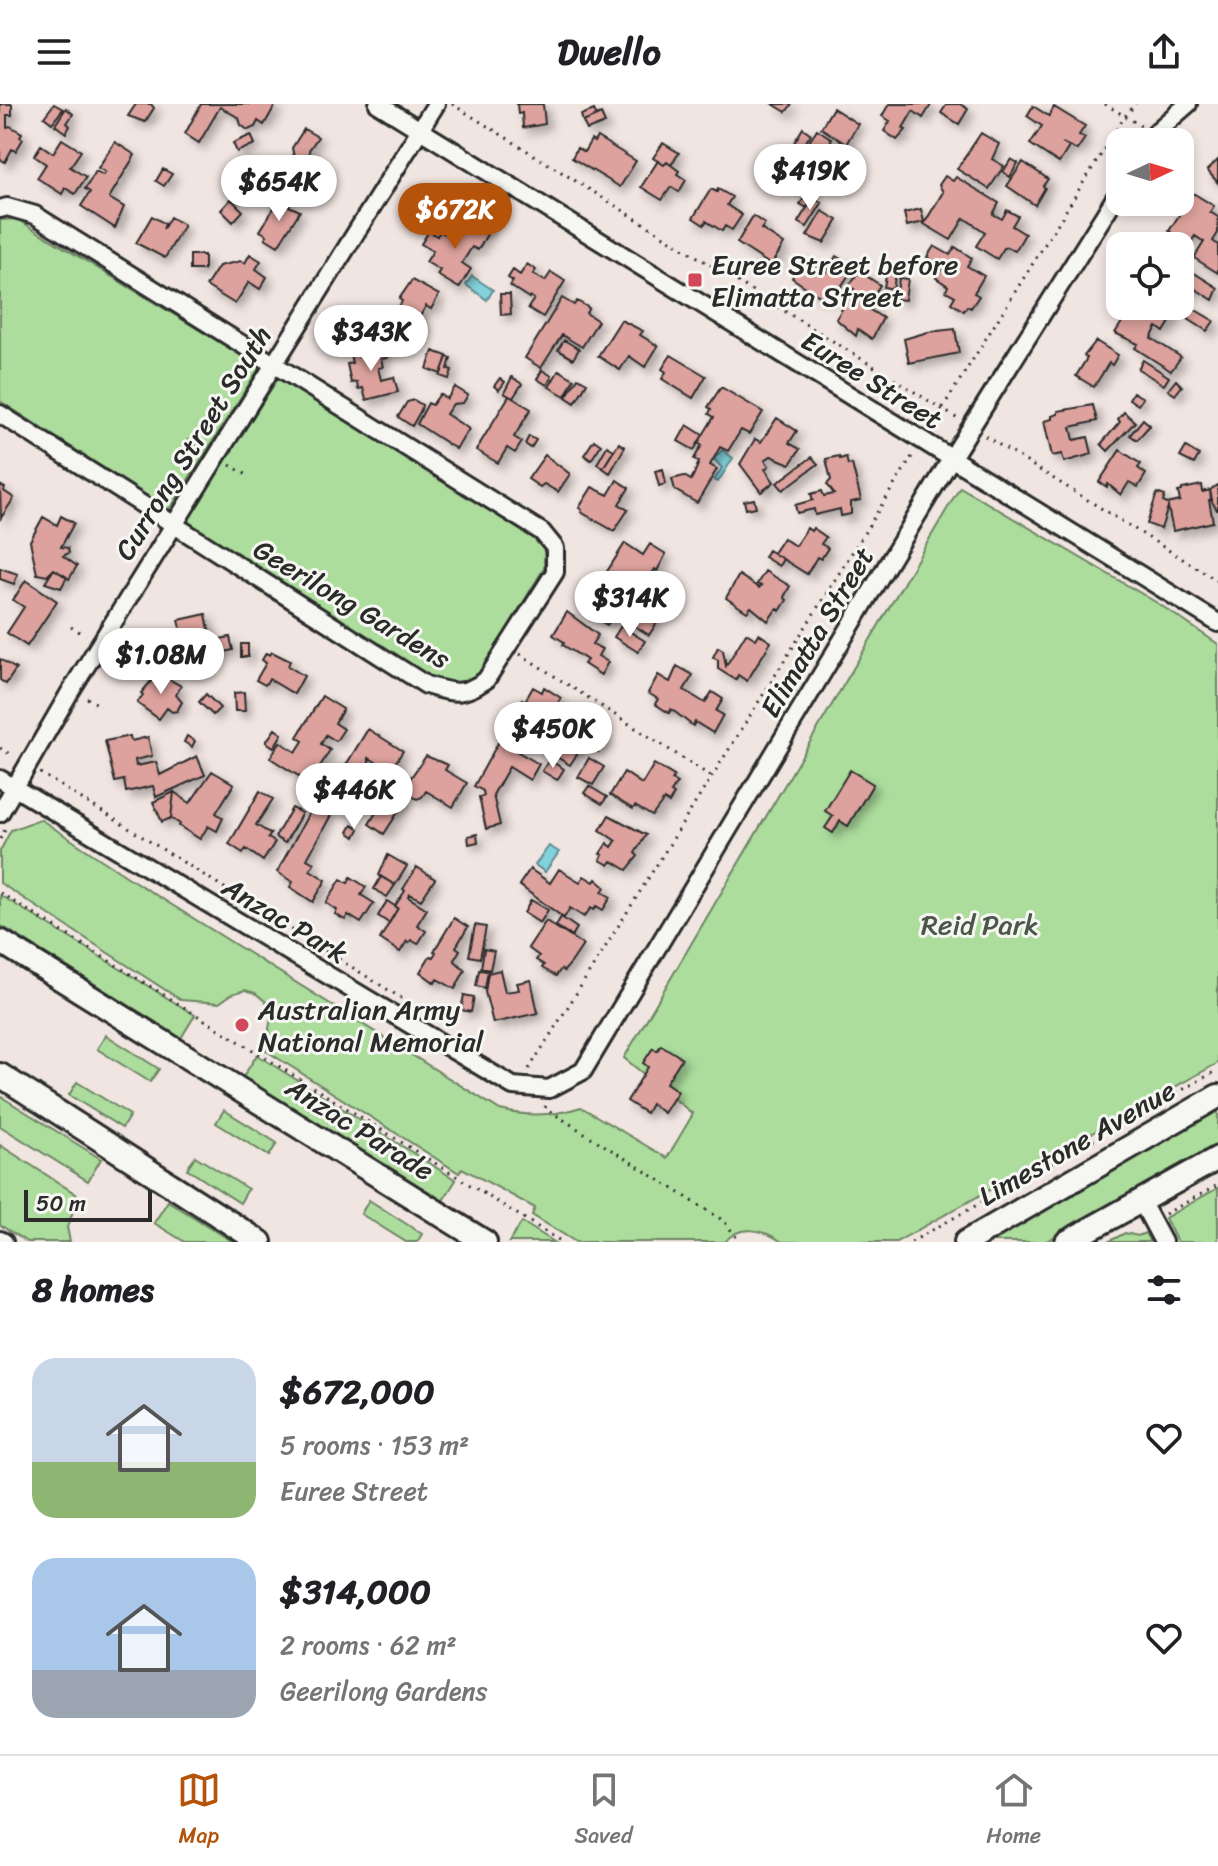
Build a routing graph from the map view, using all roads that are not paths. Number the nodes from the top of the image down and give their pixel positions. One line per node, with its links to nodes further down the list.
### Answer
1 (378, 104): 5 (street, Euree Street)
2 (436, 104): 5 (street, Currong Street South)
3 (1188, 104): 4 (street)
4 (1160, 128)
5 (419, 130): 8 (street, Currong Street South); 10 (street, Euree Street)
6 (0, 209): 8 (street, Geerilong Gardens)
7 (1106, 212): 10 (street, Elimatta Street)
8 (274, 363): 11 (street, Currong Street South); 11 (street, Geerilong Gardens)
9 (0, 414): 11 (street, Geerilong Gardens)
10 (951, 459): 12 (street, Euree Street); 18 (street, Elimatta Street)
11 (174, 524): 14 (street, Currong Street South)
12 (1218, 623)
13 (0, 779): 14 (street, Anzac Park)
14 (16, 788): 15 (street, Currong Street South); 18 (street, Anzac Park)
15 (0, 813)
16 (0, 941): 23 (main road, Anzac Parade)
17 (0, 1075): 22 (main road)
18 (549, 1089)
19 (1218, 1096): 24 (main road, Limestone Avenue)
20 (1218, 1158): 21 (main road)
21 (1141, 1201): 25 (main road); 26 (street)
22 (260, 1242)
23 (485, 1242)
24 (966, 1242)
25 (1067, 1242)
26 (1163, 1242)

